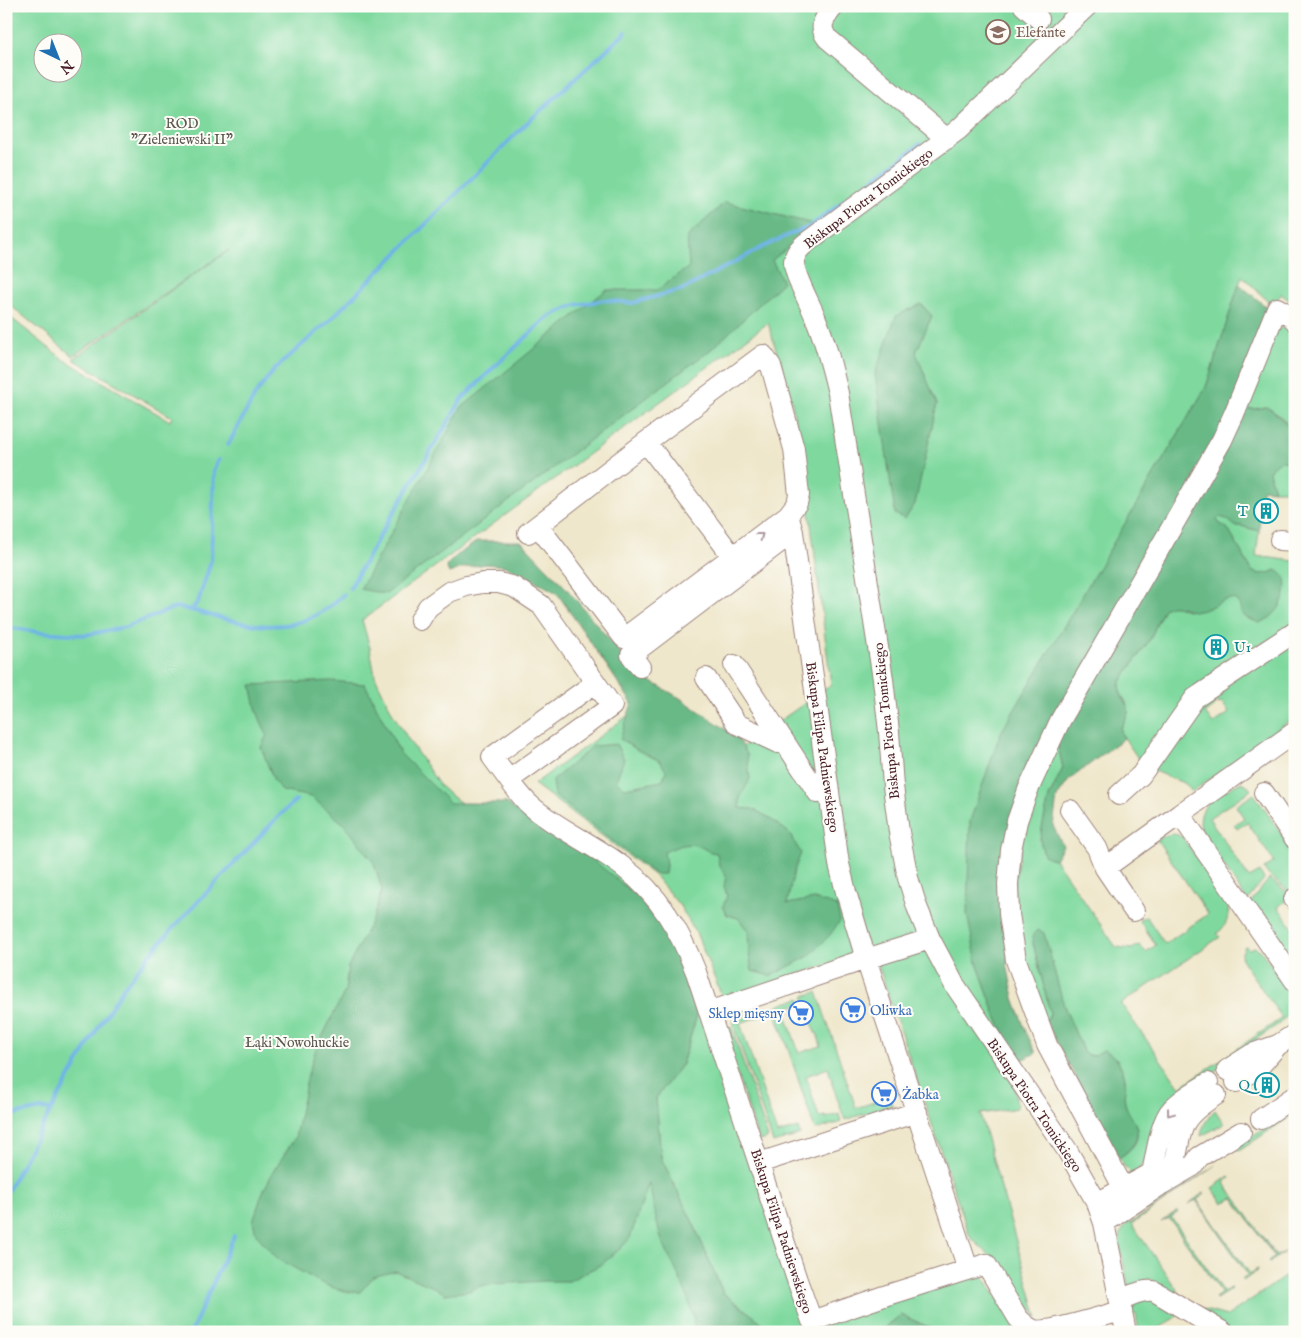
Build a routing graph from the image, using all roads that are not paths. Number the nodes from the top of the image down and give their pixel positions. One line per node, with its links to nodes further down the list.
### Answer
1 (834, 6): 3 (street, Biskupa Piotra Tomickiego)
2 (1087, 6): 3 (street, Biskupa Piotra Tomickiego)
3 (947, 139): 25 (street, Biskupa Piotra Tomickiego)
4 (1295, 321): 39 (street)
5 (646, 442): 6 (street); 7 (street); 7 (street)
6 (791, 524): 7 (street, one-way to 6); 11 (street); 17 (street, Biskupa Filipa Padniewskiego)
7 (733, 556)
8 (420, 620): 13 (street)
9 (1295, 632): 19 (street)
10 (734, 666): 15 (street)
11 (640, 667)
12 (706, 678): 15 (street)
13 (595, 683): 16 (street); 16 (street, Biskupa Filipa Padniewskiego)
14 (1295, 732): 21 (street)
15 (783, 740): 17 (street)
16 (514, 787): 28 (street, Biskupa Filipa Padniewskiego)
17 (828, 791): 26 (street, Biskupa Filipa Padniewskiego)
18 (1264, 793): 22 (street)
19 (1119, 796)
20 (1070, 810): 23 (street)
21 (1180, 814): 23 (street); 27 (street)
22 (1295, 839)
23 (1105, 868): 24 (street)
24 (1134, 911)
25 (930, 938): 26 (street); 40 (street, Biskupa Piotra Tomickiego)
26 (866, 959): 28 (street); 32 (street, Biskupa Filipa Padniewskiego)
27 (1295, 981)
28 (709, 1012): 36 (street, Biskupa Filipa Padniewskiego)
29 (1286, 1040): 30 (street)
30 (1231, 1076)
31 (1295, 1096): 33 (street)
32 (917, 1112): 36 (street); 42 (street, Biskupa Filipa Padniewskiego)
33 (1261, 1118)
34 (1241, 1132): 35 (street)
35 (1211, 1156): 37 (street); 38 (street)
36 (759, 1163): 42 (street, Biskupa Filipa Padniewskiego)
37 (1174, 1164): 38 (street); 38 (street, one-way to 38)
38 (1157, 1179): 39 (street); 41 (street)
39 (1124, 1188): 40 (street)
40 (1097, 1203): 41 (street, Biskupa Piotra Tomickiego)
41 (1104, 1223): 43 (street, Biskupa Piotra Tomickiego)
42 (968, 1269): 43 (street, Biskupa Filipa Padniewskiego)
43 (1121, 1305): 44 (street, Biskupa Piotra Tomickiego); 45 (street)
44 (1126, 1332)
45 (1223, 1332)

